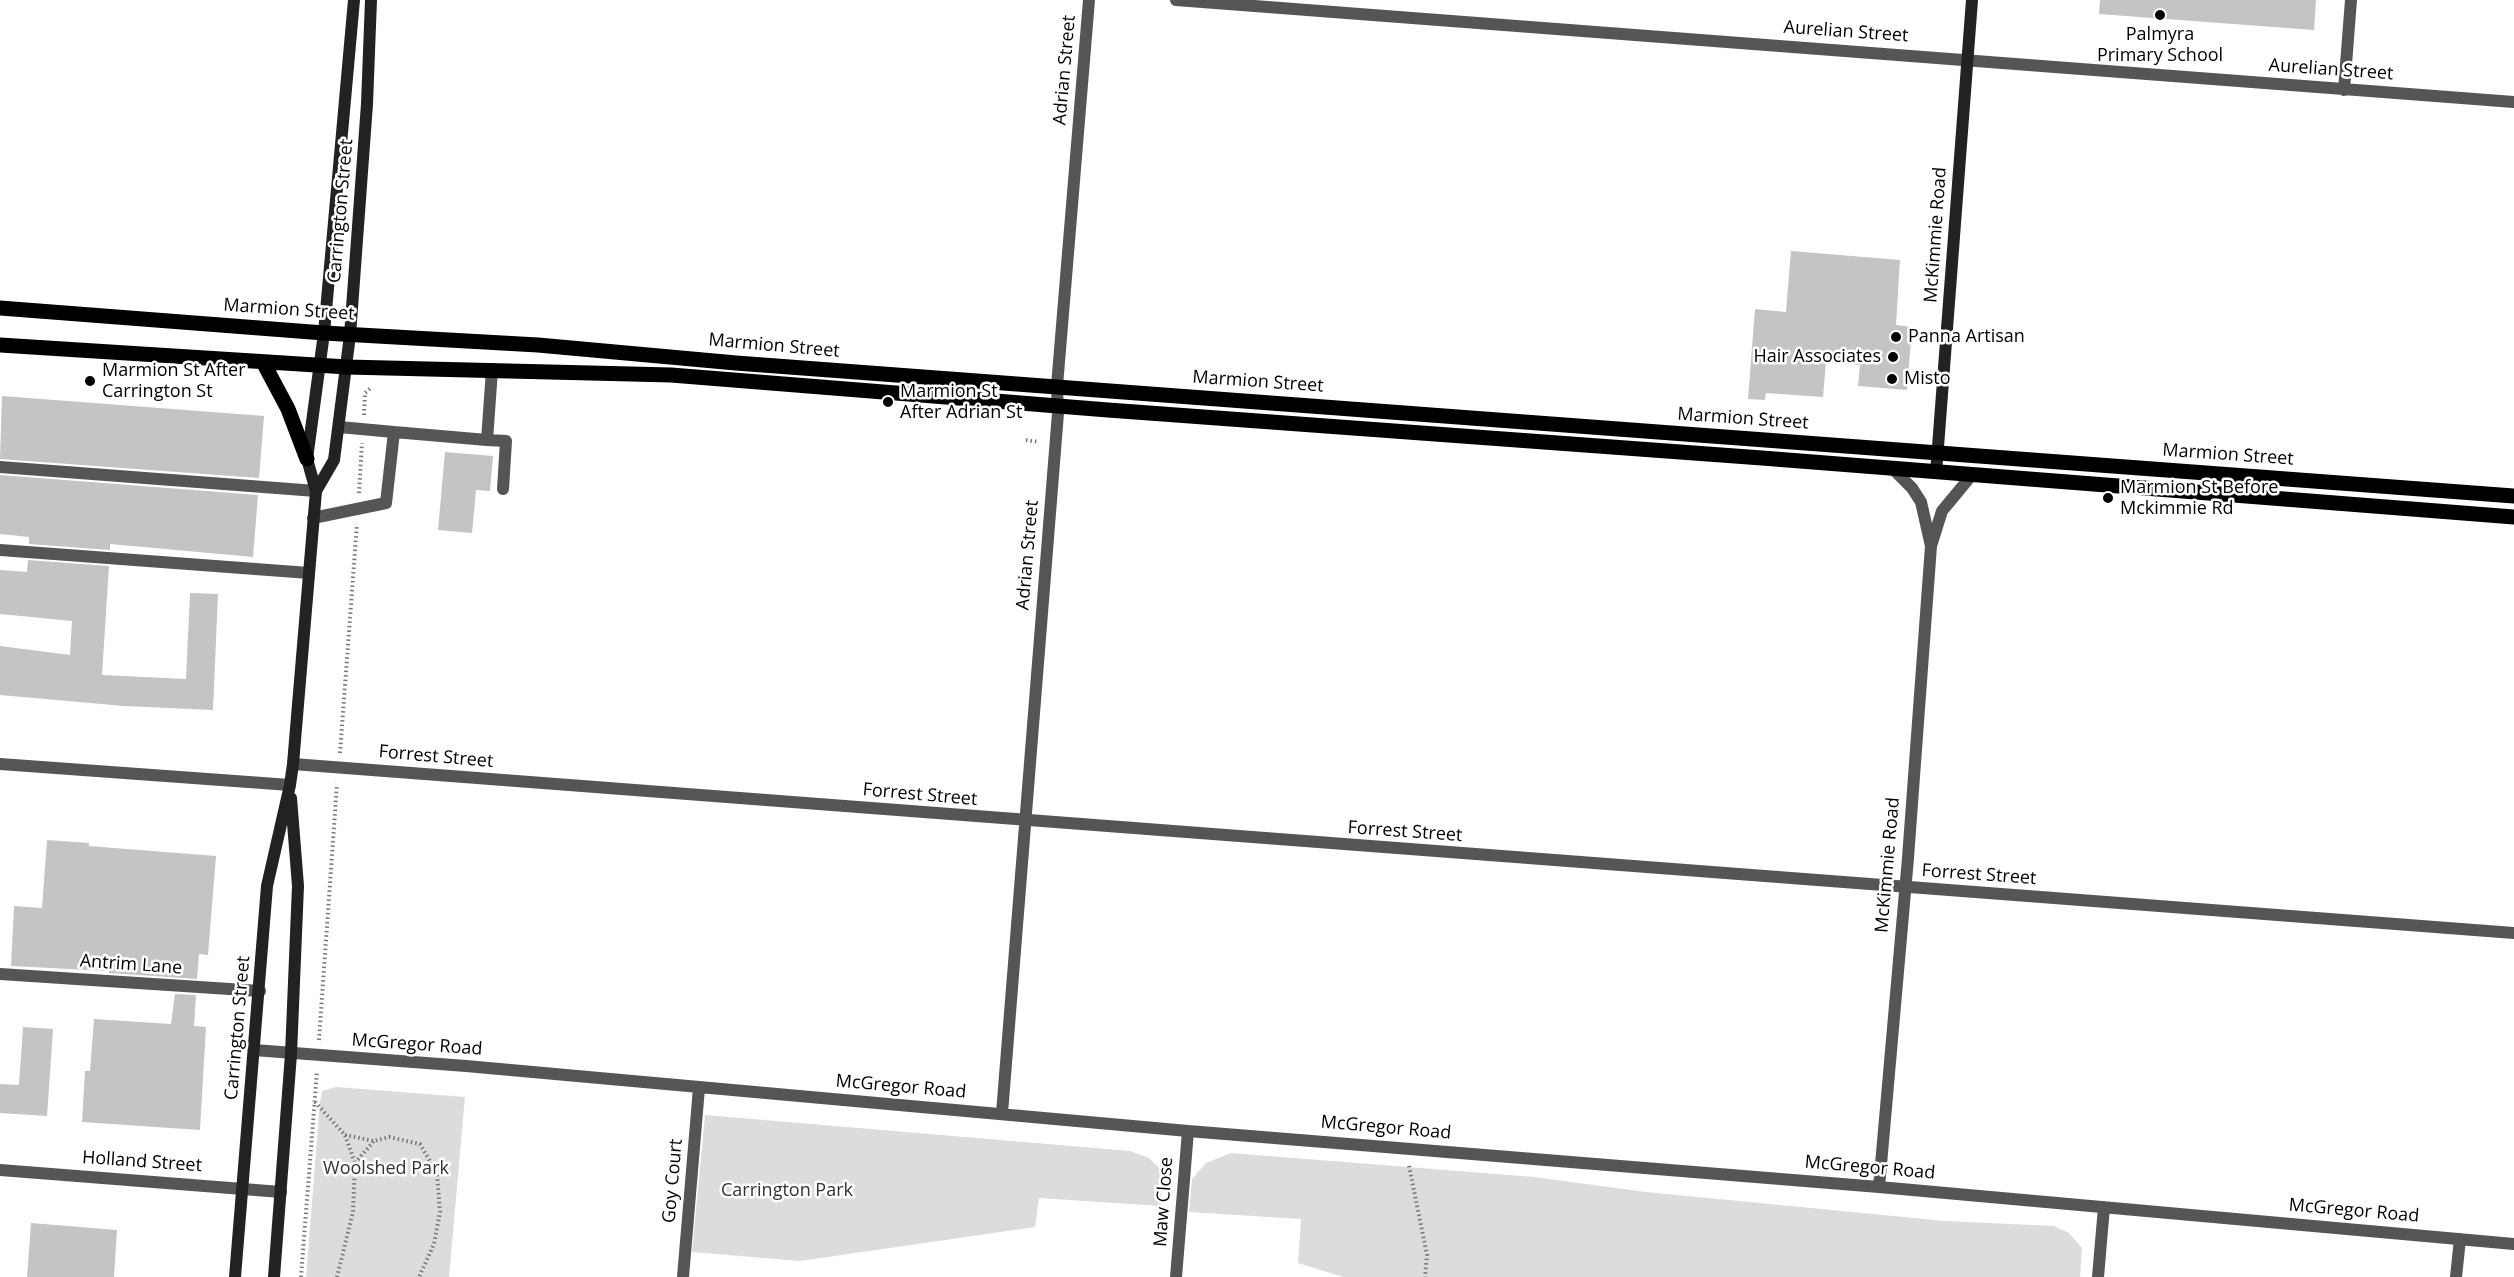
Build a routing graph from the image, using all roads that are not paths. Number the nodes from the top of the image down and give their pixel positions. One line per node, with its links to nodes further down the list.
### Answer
1 (354, 0): 11 (main road, Carrington Street)
2 (371, 0): 12 (main road, Carrington Street)
3 (1089, 0): 18 (street, Adrian Street)
4 (1176, 0): 7 (street, Aurelian Street)
5 (1972, 0): 7 (main road, McKimmie Road)
6 (2351, 0): 8 (street)
7 (1968, 60): 8 (street, Aurelian Street); 23 (main road, McKimmie Road)
8 (2344, 90): 9 (street, Aurelian Street)
9 (2514, 102)
10 (0, 308): 11 (main road, Marmion Street)
11 (324, 333): 12 (main road, Marmion Street); 15 (main road, Carrington Street)
12 (351, 335): 16 (main road, Carrington Street); 18 (main road, Marmion Street)
13 (0, 345): 14 (main road, Marmion Street)
14 (263, 362): 15 (main road, Marmion Street); 24 (main road)
15 (320, 365): 16 (main road, Marmion Street); 24 (main road, Carrington Street)
16 (347, 367): 17 (main road, Marmion Street); 20 (main road, Carrington Street)
17 (492, 370): 19 (main road, Marmion Street); 22 (street)
18 (1057, 386): 19 (street, Adrian Street); 23 (main road, Marmion Street)
19 (1057, 406): 26 (main road, Marmion Street); 40 (street, Adrian Street)
20 (339, 427): 21 (street); 30 (main road, Carrington Street)
21 (394, 432): 22 (street); 33 (street)
22 (487, 440): 29 (street)
23 (1937, 453): 27 (main road, McKimmie Road); 31 (main road, Marmion Street)
24 (307, 459): 30 (main road, Carrington Street)
25 (0, 467): 30 (street)
26 (1893, 469): 27 (main road, Marmion Street); 34 (street, McKimmie Road)
27 (1936, 473): 28 (main road, Marmion Street)
28 (1971, 476): 32 (main road, Marmion Street); 34 (street, McKimmie Road)
29 (503, 489)
30 (316, 491): 33 (main road, Carrington Street)
31 (2514, 496)
32 (2514, 517)
33 (313, 518): 36 (main road, Carrington Street)
34 (1930, 546): 41 (street, McKimmie Road)
35 (0, 550): 36 (street)
36 (309, 573): 38 (main road, Carrington Street)
37 (0, 764): 39 (street)
38 (293, 764): 39 (main road, Carrington Street); 40 (street, Forrest Street)
39 (290, 785): 44 (main road, Carrington Street); 46 (main road, Carrington Street)
40 (1025, 822): 41 (street, Forrest Street); 48 (street, Adrian Street)
41 (1905, 887): 42 (street, Forrest Street); 51 (street, McKimmie Road)
42 (2514, 933)
43 (0, 974): 44 (street, Antrim Lane)
44 (260, 992): 45 (main road, Carrington Street)
45 (254, 1050): 46 (street, McGregor Road); 52 (main road, Carrington Street)
46 (291, 1054): 47 (street, McGregor Road); 53 (main road, Carrington Street)
47 (699, 1088): 48 (street, McGregor Road); 59 (street, Goy Court)
48 (1002, 1113): 49 (street, McGregor Road)
49 (1188, 1131): 51 (street, McGregor Road); 60 (street, Maw Close)
50 (0, 1170): 52 (street, Holland Street)
51 (1879, 1187): 54 (street, McGregor Road)
52 (242, 1188): 53 (street, Holland Street); 57 (main road, Carrington Street)
53 (281, 1192): 58 (main road, Carrington Street)
54 (2104, 1207): 55 (street, McGregor Road); 61 (street)
55 (2460, 1239): 56 (street, McGregor Road); 62 (street)
56 (2514, 1244)
57 (235, 1277)
58 (274, 1277)
59 (683, 1277)
60 (1176, 1277)
61 (2098, 1277)
62 (2456, 1277)

